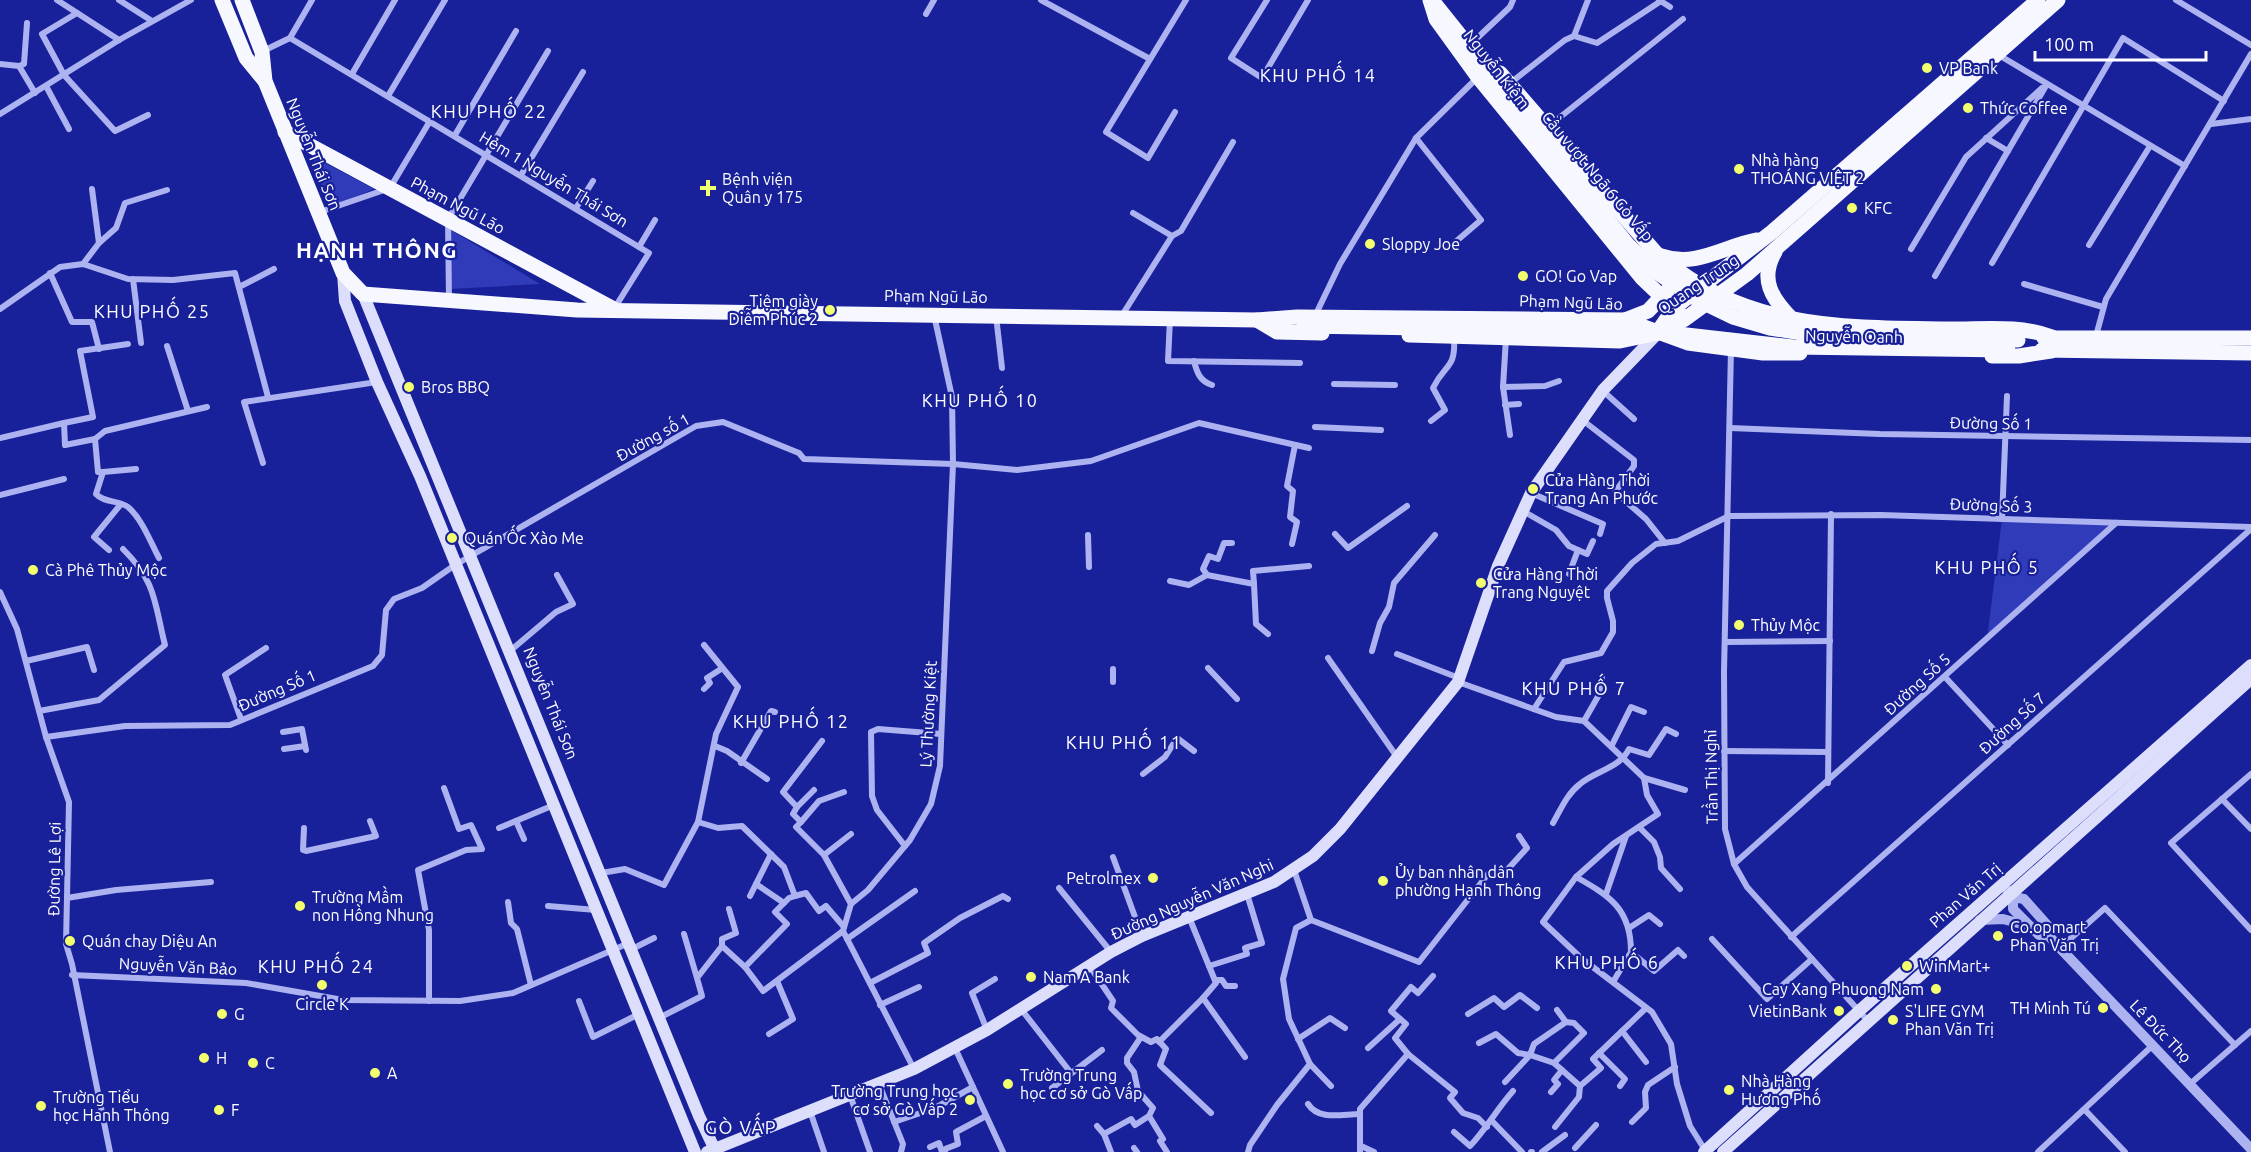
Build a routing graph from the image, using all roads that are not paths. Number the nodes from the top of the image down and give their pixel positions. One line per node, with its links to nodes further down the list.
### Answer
1 (57, 0): 22 (street)
2 (119, 0): 25 (street)
3 (190, 0): 25 (street)
4 (222, 0): 44 (main road, Nguyễn Thái Sơn)
5 (242, 0): 33 (main road, Nguyễn Thái Sơn)
6 (312, 0): 29 (street)
7 (395, 0): 41 (street)
8 (445, 0): 49 (street)
9 (934, 0): 23 (street)
10 (1041, 0): 37 (street)
11 (1186, 0): 37 (street)
12 (1267, 0): 13 (street)
13 (1308, 0)
14 (1513, 0): 31 (street)
15 (1588, 0): 28 (street)
16 (2038, 0): 74 (main road, Quang Trung)
17 (2058, 0): 35 (main road, Quang Trung)
18 (2176, 0): 32 (street)
19 (1433, 1): 31 (main road, Nguyễn Kiệm); 43 (main road, Nguyễn Kiệm); 126 (main road, Cầu vượt Ngã 6 Gò Vấp, bridge)
20 (1660, 1): 21 (street); 28 (street)
21 (1670, 7)
22 (77, 13): 30 (street); 42 (street)
23 (926, 14)
24 (1683, 19): 59 (street)
25 (152, 21): 30 (street)
26 (27, 23): 39 (street)
27 (516, 31): 61 (street)
28 (1574, 36): 46 (street)
29 (290, 38): 33 (street); 41 (street, Hẻm 1 Nguyễn Thái Sơn)
30 (119, 40): 42 (street)
31 (1473, 42): 46 (main road, Nguyễn Kiệm)
32 (2251, 45)
33 (262, 51): 44 (main road, Nguyễn Thái Sơn)
34 (548, 51): 67 (street)
35 (1997, 54): 45 (street); 74 (main road, Quang Trung)
36 (2250, 55): 50 (street)
37 (1150, 59): 52 (street)
38 (0, 64): 39 (street)
39 (20, 66): 48 (street)
40 (583, 72): 69 (street)
41 (352, 74): 49 (street, Hẻm 1 Nguyễn Thái Sơn)
42 (64, 75): 47 (street); 54 (street)
43 (1478, 77): 62 (street); 102 (main road, Nguyễn Kiệm)
44 (265, 81): 60 (main road, Nguyễn Thái Sơn)
45 (2047, 84): 51 (street); 63 (street); 66 (street)
46 (1509, 85): 59 (main road, Nguyễn Kiệm)
47 (46, 86): 48 (street); 58 (street)
48 (35, 93): 53 (street)
49 (388, 96): 56 (street, Hẻm 1 Nguyễn Thái Sơn)
50 (2224, 101): 51 (street); 57 (street)
51 (2083, 105): 65 (street); 89 (street)
52 (1175, 112)
53 (0, 114)
54 (147, 115)
55 (2251, 119): 57 (street)
56 (430, 121): 61 (street, Hẻm 1 Nguyễn Thái Sơn); 71 (street)
57 (2211, 124): 68 (street)
58 (69, 129)
59 (1546, 129): 88 (main road, Nguyễn Kiệm)
60 (285, 132): 71 (main road, Phạm Ngũ Lão); 76 (main road, Nguyễn Thái Sơn)
61 (455, 135): 67 (street, Hẻm 1 Nguyễn Thái Sơn)
62 (1416, 138): 83 (street); 117 (street)
63 (1986, 138): 66 (street); 87 (street)
64 (1233, 142): 80 (street)
65 (2150, 146): 68 (street); 84 (street)
66 (2008, 151): 95 (street)
67 (486, 154): 69 (street, Hẻm 1 Nguyễn Thái Sơn); 78 (street)
68 (2185, 166): 105 (street)
69 (521, 175): 75 (street, Hẻm 1 Nguyễn Thái Sơn)
70 (593, 181): 75 (street)
71 (390, 188): 76 (street); 78 (main road, Phạm Ngũ Lão)
72 (92, 189): 82 (street)
73 (167, 190): 82 (street)
74 (1814, 206): 81 (main road, Quang Trung); 86 (main road, Quang Trung)
75 (576, 208): 85 (street, Hẻm 1 Nguyễn Thái Sơn)
76 (319, 212): 94 (main road, Nguyễn Thái Sơn)
77 (1133, 213): 80 (street)
78 (448, 219): 103 (street); 107 (main road, Phạm Ngũ Lão)
79 (655, 220): 85 (street)
80 (1172, 236): 112 (street)
81 (1763, 239): 88 (main road); 99 (main road, Quang Trung)
82 (99, 243): 90 (street)
83 (1453, 244)
84 (2089, 245)
85 (639, 247): 107 (street, Hẻm 1 Nguyễn Thái Sơn)
86 (1778, 247): 101 (main road, Quang Trung); 114 (main road)
87 (1911, 249)
88 (1655, 252): 91 (main road, Nguyễn Kiệm)
89 (1992, 263)
90 (83, 264): 93 (street); 96 (street)
91 (1668, 264): 99 (main road, Nguyễn Kiệm); 102 (main road)
92 (274, 269): 98 (street)
93 (50, 273): 106 (street); 128 (street)
94 (343, 273): 100 (main road, Nguyễn Thái Sơn); 136 (main road, Nguyễn Thái Sơn)
95 (1935, 276)
96 (132, 279): 98 (street); 123 (street)
97 (2024, 284): 105 (street)
98 (239, 287): 143 (street)
99 (1702, 288): 101 (main road, Nguyễn Kiệm); 108 (main road, Quang Trung)
100 (363, 294): 103 (main road, Phạm Ngũ Lão); 188 (main road, Nguyễn Thái Sơn)
101 (1718, 296): 104 (main road, Nguyễn Oanh); 108 (main road, Quang Trung)
102 (1661, 297): 108 (main road, Nguyễn Kiệm); 116 (main road)
103 (448, 300): 107 (main road, Phạm Ngũ Lão)
104 (1737, 305): 111 (main road, Nguyễn Oanh); 129 (main road)
105 (2103, 307): 121 (street)
106 (0, 309)
107 (614, 309): 109 (main road, Phạm Ngũ Lão)
108 (1680, 313): 118 (main road, Quang Trung)
109 (934, 314): 110 (main road, Phạm Ngũ Lão); 163 (street, Lý Thường Kiệt)
110 (996, 315): 112 (main road, Phạm Ngũ Lão); 134 (street)
111 (1769, 315): 114 (main road, Nguyễn Oanh); 130 (main road)
112 (1120, 317): 113 (main road, Phạm Ngũ Lão)
113 (1170, 318): 115 (main road, Phạm Ngũ Lão); 132 (street)
114 (1792, 319): 125 (main road, Nguyễn Oanh)
115 (1257, 320): 117 (main road, Phạm Ngũ Lão); 119 (main road, Phạm Ngũ Lão)
116 (1625, 320): 117 (main road, Phạm Ngũ Lão); 118 (main road, Phạm Ngũ Lão)
117 (1309, 322): 126 (main road, bridge)
118 (1658, 333): 120 (main road, Phạm Ngũ Lão); 129 (main road, Nguyễn Oanh); 141 (main road, Đường Nguyễn Văn Nghi)
119 (1454, 336): 120 (main road, Phạm Ngũ Lão); 150 (street)
120 (1506, 338): 140 (street)
121 (2096, 338): 122 (main road, Nguyễn Oanh); 125 (main road, Nguyễn Oanh)
122 (2251, 338)
123 (141, 343)
124 (128, 344): 128 (street)
125 (2052, 344): 126 (main road, Nguyễn Oanh); 130 (main road, Nguyễn Oanh); 131 (main road, Nguyễn Oanh)
126 (2018, 345)
127 (167, 346): 147 (street)
128 (99, 349): 151 (street)
129 (1731, 349): 130 (main road, Nguyễn Oanh); 153 (street)
130 (1763, 353)
131 (2251, 353)
132 (1194, 361): 133 (street); 138 (street)
133 (1300, 363)
134 (1002, 368)
135 (1559, 381): 140 (street)
136 (377, 382): 143 (street); 190 (main road, Nguyễn Thái Sơn)
137 (1334, 384): 139 (street)
138 (1212, 385)
139 (1395, 385)
140 (1503, 387): 145 (street)
141 (1603, 390): 148 (street); 149 (main road, Đường Nguyễn Văn Nghi)
142 (2007, 396): 156 (street)
143 (268, 397): 162 (street)
144 (1519, 404): 145 (street)
145 (1505, 405): 155 (street)
146 (207, 407): 147 (street)
147 (188, 411): 158 (street)
148 (1634, 418)
149 (1580, 419): 167 (main road, Đường Nguyễn Văn Nghi); 183 (street)
150 (1431, 421)
151 (64, 423): 157 (street); 158 (street)
152 (1315, 427): 154 (street)
153 (1730, 428): 156 (street, Đường Số 1); 173 (street, Trần Thị Nghỉ)
154 (1382, 430)
155 (1510, 435)
156 (2006, 437): 159 (street, Đường Số 1); 174 (street)
157 (0, 438)
158 (95, 439): 165 (street)
159 (2251, 440)
160 (1294, 445): 161 (street, Đường số 1); 163 (street, Đường số 1); 184 (street)
161 (1309, 448)
162 (263, 464)
163 (953, 464): 188 (street, Đường số 1); 228 (street, Lý Thường Kiệt)
164 (136, 469): 165 (street)
165 (103, 472): 169 (street)
166 (64, 478): 168 (street)
167 (1531, 493): 171 (main road, Đường Nguyễn Văn Nghi); 178 (street)
168 (0, 495)
169 (121, 504): 186 (street); 189 (street)
170 (1407, 506): 177 (street)
171 (1523, 511): 187 (street); 217 (main road, Đường Nguyễn Văn Nghi)
172 (1831, 514): 173 (street, Đường Số 3); 174 (street, Đường Số 3); 200 (street)
173 (1729, 516): 183 (street); 201 (street, Trần Thị Nghỉ)
174 (2002, 519): 175 (street, Đường Số 3)
175 (2116, 523): 176 (street, Đường Số 3); 214 (street, Đường Số 5)
176 (2251, 528): 233 (street, Đường Số 7)
177 (1335, 534)
178 (1600, 534)
179 (1435, 535): 205 (street)
180 (1088, 536): 192 (street)
181 (1593, 541): 187 (street)
182 (1232, 543): 195 (street)
183 (1665, 543): 221 (street)
184 (1292, 544)
185 (123, 549): 222 (street)
186 (110, 550)
187 (1578, 550): 193 (street)
188 (472, 557): 190 (street, Đường số 1); 204 (main road, Nguyễn Thái Sơn)
189 (159, 558)
190 (455, 565): 225 (street, Đường Số 1); 252 (main road, Nguyễn Thái Sơn)
191 (1309, 566): 197 (street)
192 (1089, 567)
193 (1569, 574)
194 (557, 575): 204 (street)
195 (1207, 575): 196 (street); 197 (street)
196 (1170, 581)
197 (1254, 584): 199 (street)
198 (0, 592): 208 (street, Đường Lê Lợi)
199 (1268, 634)
200 (1830, 641): 201 (street); 238 (street)
201 (1725, 642): 237 (street, Trần Thị Nghỉ)
202 (704, 645): 211 (street)
203 (266, 648): 225 (street)
204 (510, 651): 273 (main road, Nguyễn Thái Sơn)
205 (1372, 651)
206 (1397, 654): 217 (street)
207 (1328, 658): 239 (street)
208 (26, 661): 213 (street); 222 (street, Đường Lê Lợi)
209 (2251, 665): 280 (main road, Phan Văn Trị)
210 (1208, 668): 220 (street)
211 (721, 669): 219 (street); 234 (street)
212 (1113, 669): 218 (street)
213 (94, 670)
214 (1945, 677): 233 (street); 246 (street, Đường Số 5)
215 (1602, 678): 226 (street)
216 (2251, 679): 280 (main road, Phan Văn Trị)
217 (1458, 680): 221 (street); 239 (main road, Đường Nguyễn Văn Nghi)
218 (1113, 682)
219 (704, 689)
220 (1237, 699)
221 (1534, 709): 226 (street)
222 (39, 711): 230 (street, Đường Lê Lợi)
223 (775, 712): 241 (street)
224 (1644, 712): 232 (street)
225 (241, 719): 230 (street, Đường Số 1)
226 (1584, 721): 232 (street)
227 (283, 732): 235 (street)
228 (941, 734): 267 (street, Lý Thường Kiệt); 267 (street)
229 (1676, 734): 240 (street)
230 (46, 737): 285 (street, Đường Lê Lợi)
231 (822, 741): 253 (street)
232 (1612, 745): 240 (street)
233 (2008, 745): 304 (street, Đường Số 7)
234 (715, 746): 241 (street); 256 (street)
235 (284, 749)
236 (1194, 751): 242 (street)
237 (1724, 751): 238 (street); 271 (street, Trần Thị Nghỉ)
238 (1828, 752): 246 (street)
239 (1398, 758): 272 (main road, Đường Nguyễn Văn Nghi)
240 (1625, 758): 244 (street); 258 (street)
241 (741, 763): 245 (street)
242 (1143, 774)
243 (2251, 774): 251 (street)
244 (1644, 778): 249 (street); 259 (street)
245 (767, 779)
246 (1828, 783): 271 (street, Đường Số 5)
247 (444, 788): 332 (street)
248 (814, 790): 253 (street)
249 (1685, 790)
250 (844, 792): 257 (street)
251 (2222, 798): 262 (street); 300 (street)
252 (554, 805): 255 (street); 292 (main road, Nguyễn Thái Sơn)
253 (796, 807): 257 (street)
254 (370, 821): 260 (street)
255 (516, 821): 261 (street); 266 (street)
256 (698, 822): 268 (street); 273 (street)
257 (801, 822): 269 (street)
258 (1553, 823)
259 (1638, 827): 264 (street); 278 (street)
260 (303, 828)
261 (499, 828)
262 (2251, 829)
263 (851, 834): 269 (street)
264 (1626, 835): 274 (street); 282 (street)
265 (1519, 836): 294 (street)
266 (524, 839)
267 (905, 846): 289 (street, Lý Thường Kiệt)
268 (771, 854): 276 (street); 283 (street)
269 (824, 855): 289 (street)
270 (1113, 857): 303 (street)
271 (1734, 864): 304 (street, Trần Thị Nghỉ)
272 (1294, 870): 281 (main road, Đường Nguyễn Văn Nghi); 294 (street)
273 (601, 873): 308 (main road, Nguyễn Thái Sơn)
274 (1576, 876): 282 (street); 325 (street)
275 (211, 882): 285 (street)
276 (756, 884): 284 (street); 288 (street)
277 (1059, 888): 312 (street)
278 (1680, 889)
279 (915, 891): 306 (street)
280 (2008, 891): 295 (main road, Phan Văn Trị); 298 (street, Lê Đức Thọ); 302 (street, Lê Đức Thọ); 338 (main road, Phan Văn Trị)
281 (1246, 894): 293 (main road, Đường Nguyễn Văn Nghi); 317 (street)
282 (1606, 894): 297 (street)
283 (795, 896): 288 (street); 299 (street)
284 (750, 897)
285 (67, 898): 319 (street, Đường Lê Lợi)
286 (1008, 899): 326 (street)
287 (508, 902): 327 (street)
288 (784, 903): 318 (street)
289 (851, 904): 299 (street)
290 (548, 906): 292 (street)
291 (729, 909): 309 (street)
292 (597, 910): 311 (main road, Nguyễn Thái Sơn)
293 (1189, 917): 303 (main road, Đường Nguyễn Văn Nghi); 317 (street)
294 (1311, 920): 351 (street)
295 (1980, 920): 298 (street, Lê Đức Thọ); 344 (main road, Phan Văn Trị)
296 (1660, 924): 297 (street)
297 (1629, 928): 313 (street)
298 (2032, 928): 302 (street, Lê Đức Thọ)
299 (844, 929): 306 (street); 324 (street)
300 (2251, 930)
301 (684, 934): 321 (street)
302 (2048, 935): 310 (street, Lê Đức Thọ)
303 (1142, 936): 312 (main road, Đường Nguyễn Văn Nghi)
304 (1791, 937): 315 (street, Trần Thị Nghỉ)
305 (654, 938): 308 (street, Nguyễn Văn Bảo)
306 (847, 939): 326 (street)
307 (1712, 939): 315 (street)
308 (631, 946): 311 (street, Nguyễn Văn Bảo); 341 (main road, Nguyễn Thái Sơn)
309 (722, 946): 318 (street); 321 (street)
310 (2060, 948): 354 (street); 355 (street, Lê Đức Thọ)
311 (613, 950): 327 (street, Nguyễn Văn Bảo); 339 (main road, Nguyễn Thái Sơn)
312 (1111, 952): 316 (main road, Đường Nguyễn Văn Nghi)
313 (1631, 952): 314 (street); 325 (street)
314 (1684, 956)
315 (1812, 960): 338 (street, Trần Thị Nghỉ)
316 (1089, 965): 335 (main road, Đường Nguyễn Văn Nghi); 350 (street)
317 (1209, 966): 323 (street)
318 (745, 967): 324 (street)
319 (72, 975): 332 (street, Nguyễn Văn Bảo); 406 (street, Đường Lê Lợi)
320 (1433, 976): 342 (street)
321 (697, 978): 341 (street)
322 (995, 979): 346 (street)
323 (1215, 980): 328 (street); 330 (street)
324 (777, 981): 349 (street)
325 (1613, 982): 336 (street)
326 (870, 983): 333 (street)
327 (531, 985): 332 (street, Nguyễn Văn Bảo)
328 (1235, 986)
329 (919, 987): 333 (street)
330 (1203, 998): 352 (street); 362 (street)
331 (579, 1000): 339 (street)
332 (429, 1001)
333 (880, 1005): 367 (street)
334 (1537, 1008): 340 (street)
335 (1021, 1009): 346 (main road, Đường Nguyễn Văn Nghi); 369 (street)
336 (1645, 1009): 347 (street); 366 (street)
337 (1557, 1010): 343 (street)
338 (1859, 1011): 344 (street, Trần Thị Nghỉ); 405 (main road, Phan Văn Trị)
339 (639, 1013): 407 (main road, Nguyễn Thái Sơn)
340 (1468, 1014)
341 (659, 1018): 404 (main road, Nguyễn Thái Sơn)
342 (1400, 1019): 357 (street); 360 (street)
343 (1566, 1022): 361 (street); 364 (street)
344 (1869, 1022): 420 (main road, Phan Văn Trị)
345 (1345, 1028): 351 (street)
346 (987, 1030): 356 (main road, Đường Nguyễn Văn Nghi)
347 (1622, 1031): 359 (street); 363 (street)
348 (2251, 1031): 354 (street)
349 (769, 1034)
350 (1141, 1037): 352 (street); 387 (street)
351 (1298, 1039): 365 (street)
352 (1159, 1042): 384 (street)
353 (1479, 1043): 361 (street)
354 (2235, 1045): 372 (street)
355 (2152, 1046): 372 (street, Lê Đức Thọ); 382 (street)
356 (956, 1048): 367 (main road, Đường Nguyễn Văn Nghi); 376 (street)
357 (1368, 1048)
358 (1102, 1050): 369 (street)
359 (1599, 1053): 374 (street); 375 (street)
360 (1408, 1054): 385 (street); 393 (street)
361 (1530, 1055): 364 (street); 370 (street)
362 (1245, 1058)
363 (1646, 1062)
364 (1554, 1063): 368 (street)
365 (1310, 1064): 373 (street); 416 (street)
366 (1675, 1067): 390 (street); 405 (street)
367 (915, 1069): 371 (main road, Đường Nguyễn Văn Nghi)
368 (1562, 1070): 374 (street); 379 (street)
369 (1071, 1073): 377 (street)
370 (1505, 1082)
371 (879, 1084): 380 (main road, Đường Nguyễn Văn Nghi); 389 (street)
372 (2190, 1084): 403 (street, Lê Đức Thọ)
373 (1330, 1086)
374 (1580, 1086): 394 (street)
375 (1620, 1086)
376 (973, 1087): 386 (street); 389 (street)
377 (1052, 1088)
378 (1513, 1091): 388 (street)
379 (1551, 1092)
380 (850, 1095): 383 (main road, Đường Nguyễn Văn Nghi); 409 (street)
381 (1308, 1104): 385 (street)
382 (2085, 1110): 421 (street); 422 (street)
383 (810, 1111): 404 (main road, Đường Nguyễn Văn Nghi); 408 (street)
384 (1211, 1113)
385 (1360, 1114): 401 (street)
386 (986, 1116): 398 (street); 413 (street)
387 (1149, 1116): 396 (street); 415 (street)
388 (1491, 1119): 393 (street); 418 (street)
389 (894, 1122): 410 (street)
390 (1632, 1122)
391 (1596, 1125): 400 (street)
392 (1097, 1126): 396 (street)
393 (1487, 1127): 402 (street)
394 (1555, 1127)
395 (1454, 1132): 402 (street)
396 (1104, 1134): 414 (street)
397 (1565, 1135): 419 (street)
398 (958, 1144): 411 (street); 412 (street)
399 (930, 1147): 411 (street)
400 (1575, 1148)
401 (1361, 1149): 417 (street)
402 (1468, 1149)
403 (2251, 1149)
404 (713, 1151)
405 (1705, 1151)
406 (110, 1152)
407 (694, 1152)
408 (824, 1152)
409 (870, 1152)
410 (901, 1152)
411 (944, 1152)
412 (962, 1152)
413 (1002, 1152)
414 (1112, 1152)
415 (1167, 1152)
416 (1248, 1152)
417 (1374, 1152)
418 (1522, 1152)
419 (1542, 1152)
420 (1723, 1152)
421 (2038, 1152)
422 (2125, 1152)

